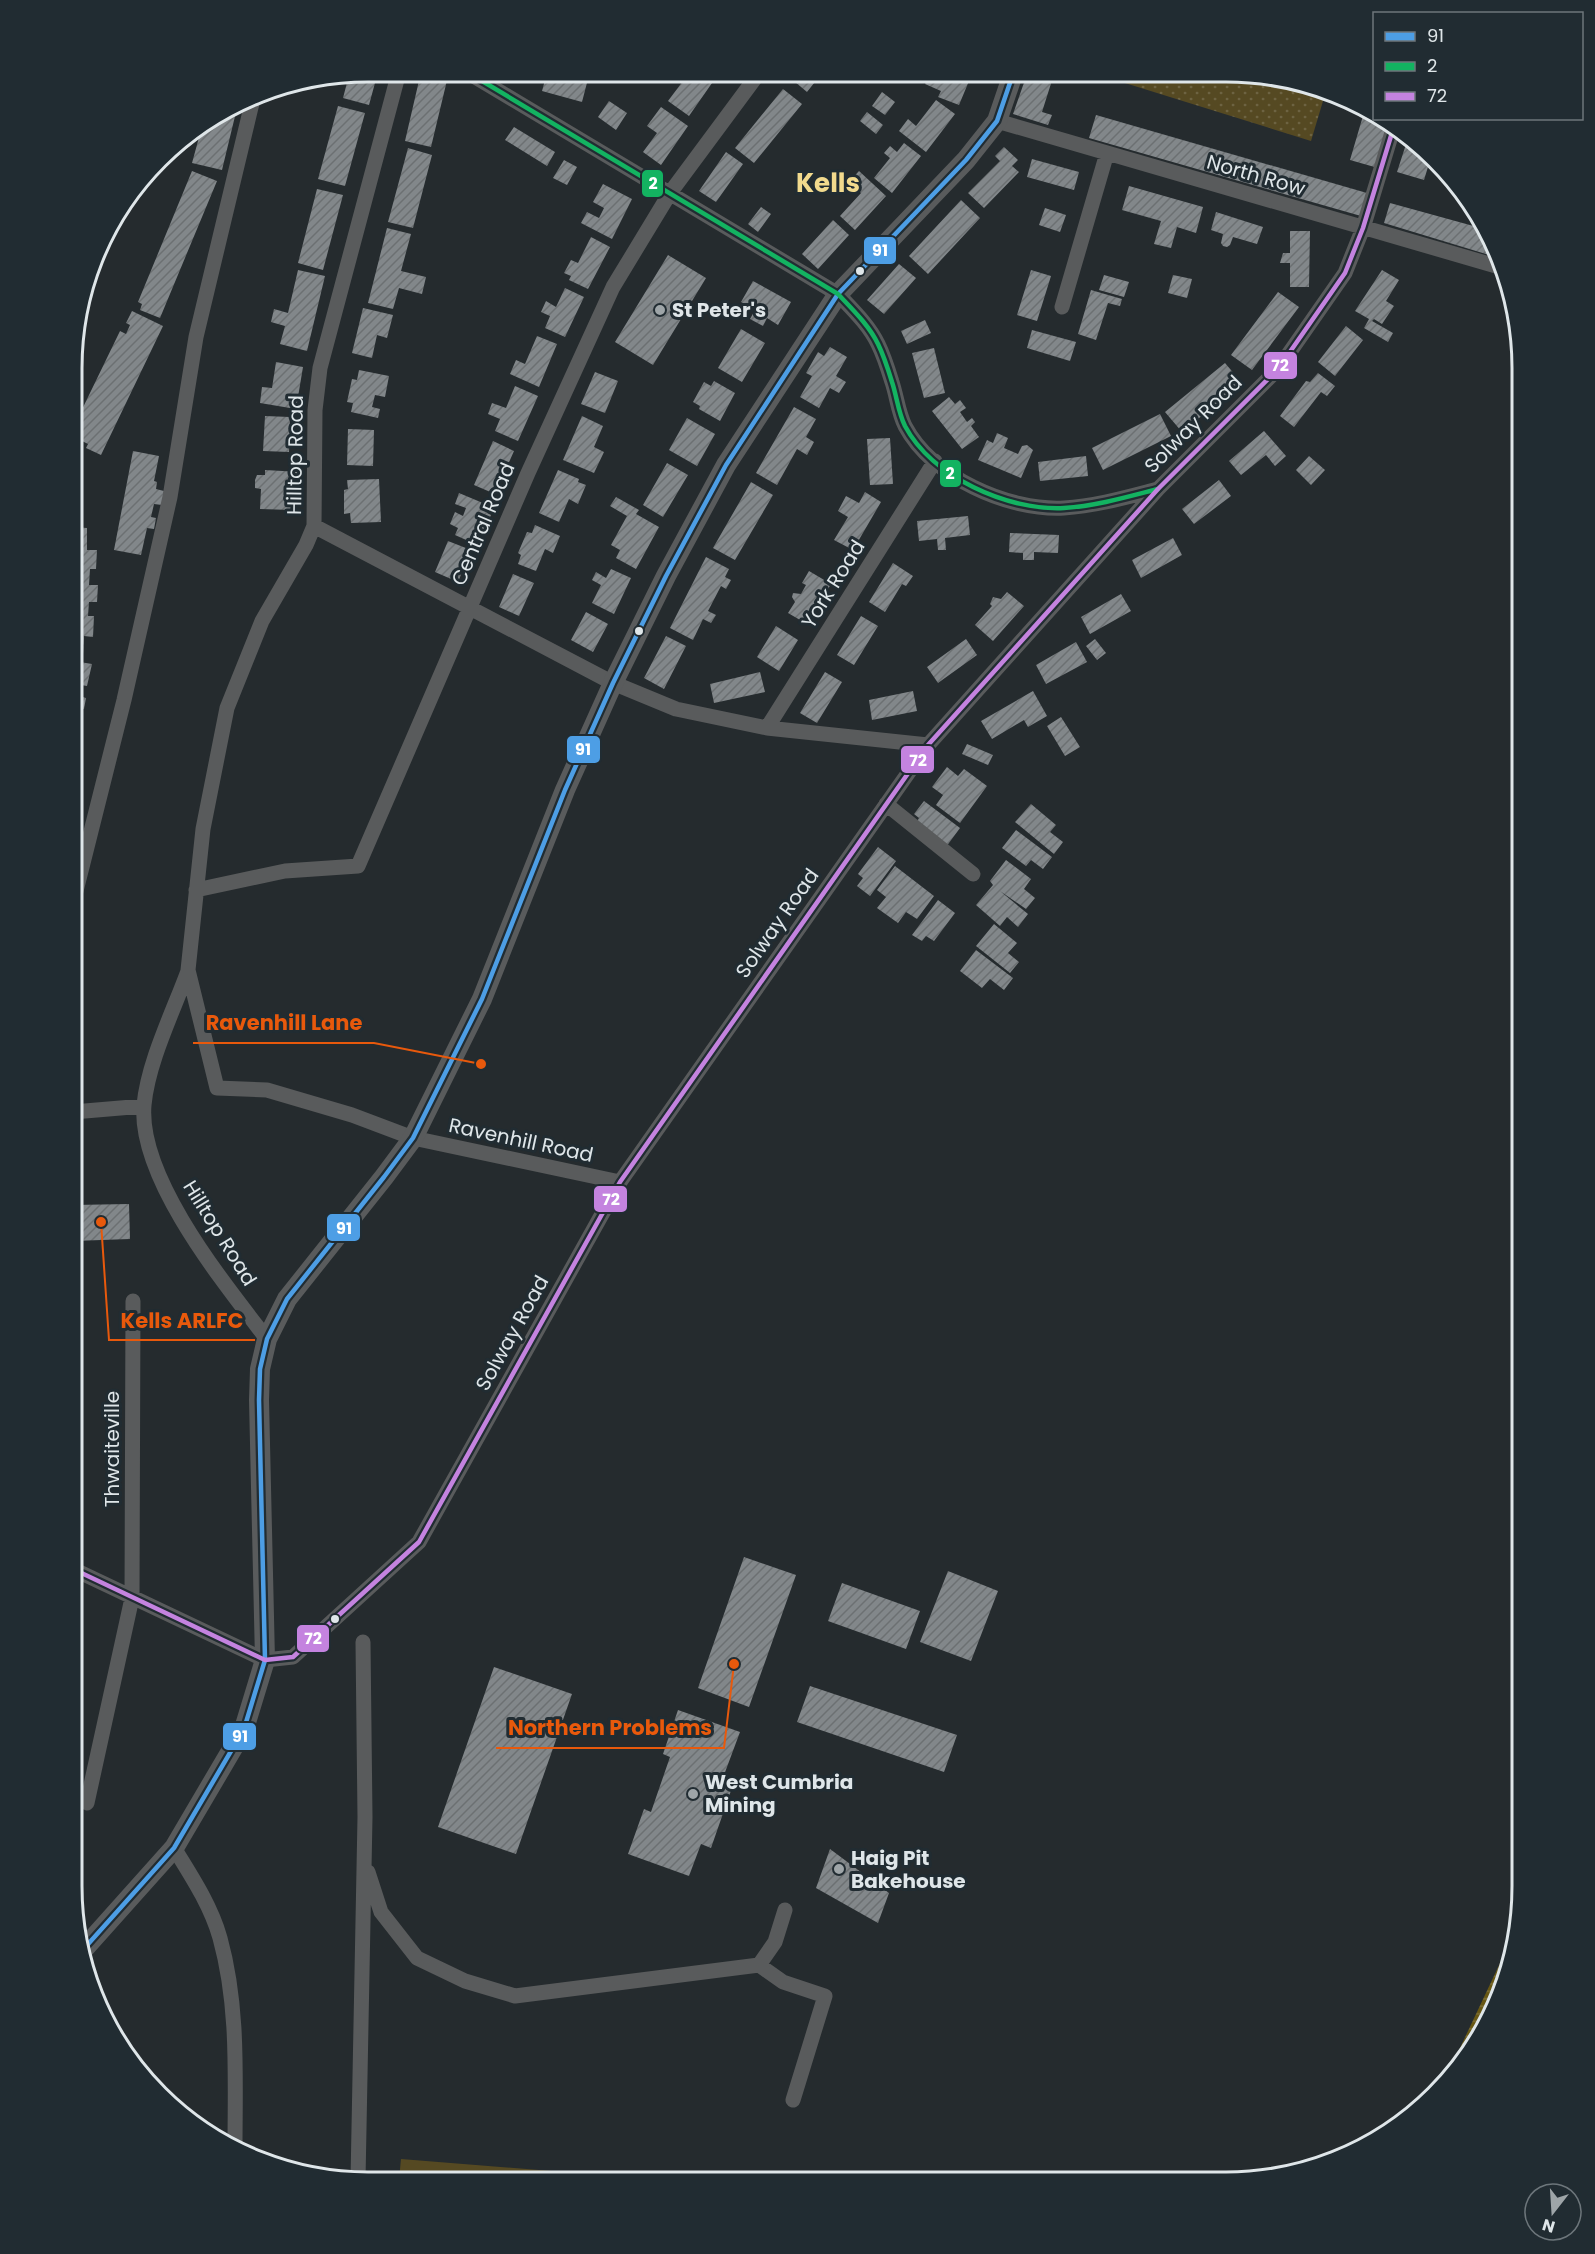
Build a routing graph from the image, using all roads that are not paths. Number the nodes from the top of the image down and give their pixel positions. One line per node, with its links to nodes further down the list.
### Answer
1 (396, 82): 16 (street, Hilltop Road)
2 (484, 82): 9 (street)
3 (752, 82): 9 (street, Central Road)
4 (1010, 82): 6 (street)
5 (251, 108): 22 (street)
6 (997, 121): 8 (street, North Row); 12 (street)
7 (1391, 135): 10 (street, Solway Road)
8 (1107, 153): 10 (street, North Row); 13 (street)
9 (670, 193): 12 (street); 17 (street, Central Road)
10 (1362, 228): 11 (street, North Row); 15 (street, Solway Road)
11 (1493, 265)
12 (838, 294): 14 (street); 18 (street)
13 (1062, 307)
14 (935, 461): 15 (street); 19 (street, York Road)
15 (1158, 489): 20 (street, Solway Road)
16 (314, 526): 17 (street); 24 (street, Hilltop Road)
17 (470, 608): 18 (street); 24 (street, Central Road)
18 (614, 683): 19 (street); 29 (street)
19 (767, 728): 20 (street)
20 (928, 745): 21 (street, Solway Road)
21 (886, 804): 23 (street); 30 (street, Solway Road)
22 (82, 867)
23 (972, 873)
24 (196, 890): 25 (street, Hilltop Road)
25 (188, 970): 26 (street, Hilltop Road); 27 (street, Hilltop Road)
26 (217, 1088): 29 (street, Ravenhill Road)
27 (144, 1106): 28 (street); 32 (street, Hilltop Road)
28 (82, 1111)
29 (412, 1138): 30 (street, Ravenhill Road); 32 (street)
30 (620, 1182): 36 (street, Solway Road)
31 (133, 1301): 34 (street, Thwaiteville)
32 (267, 1339): 36 (street)
33 (82, 1573): 34 (street)
34 (132, 1598): 36 (street); 37 (street, Thwaiteville)
35 (363, 1642): 39 (street)
36 (266, 1660): 38 (street)
37 (87, 1803)
38 (174, 1848): 41 (street); 44 (street)
39 (364, 1861): 42 (street); 45 (street)
40 (785, 1910): 42 (street)
41 (89, 1944)
42 (759, 1965): 43 (street)
43 (793, 2100)
44 (235, 2138)
45 (358, 2171)

